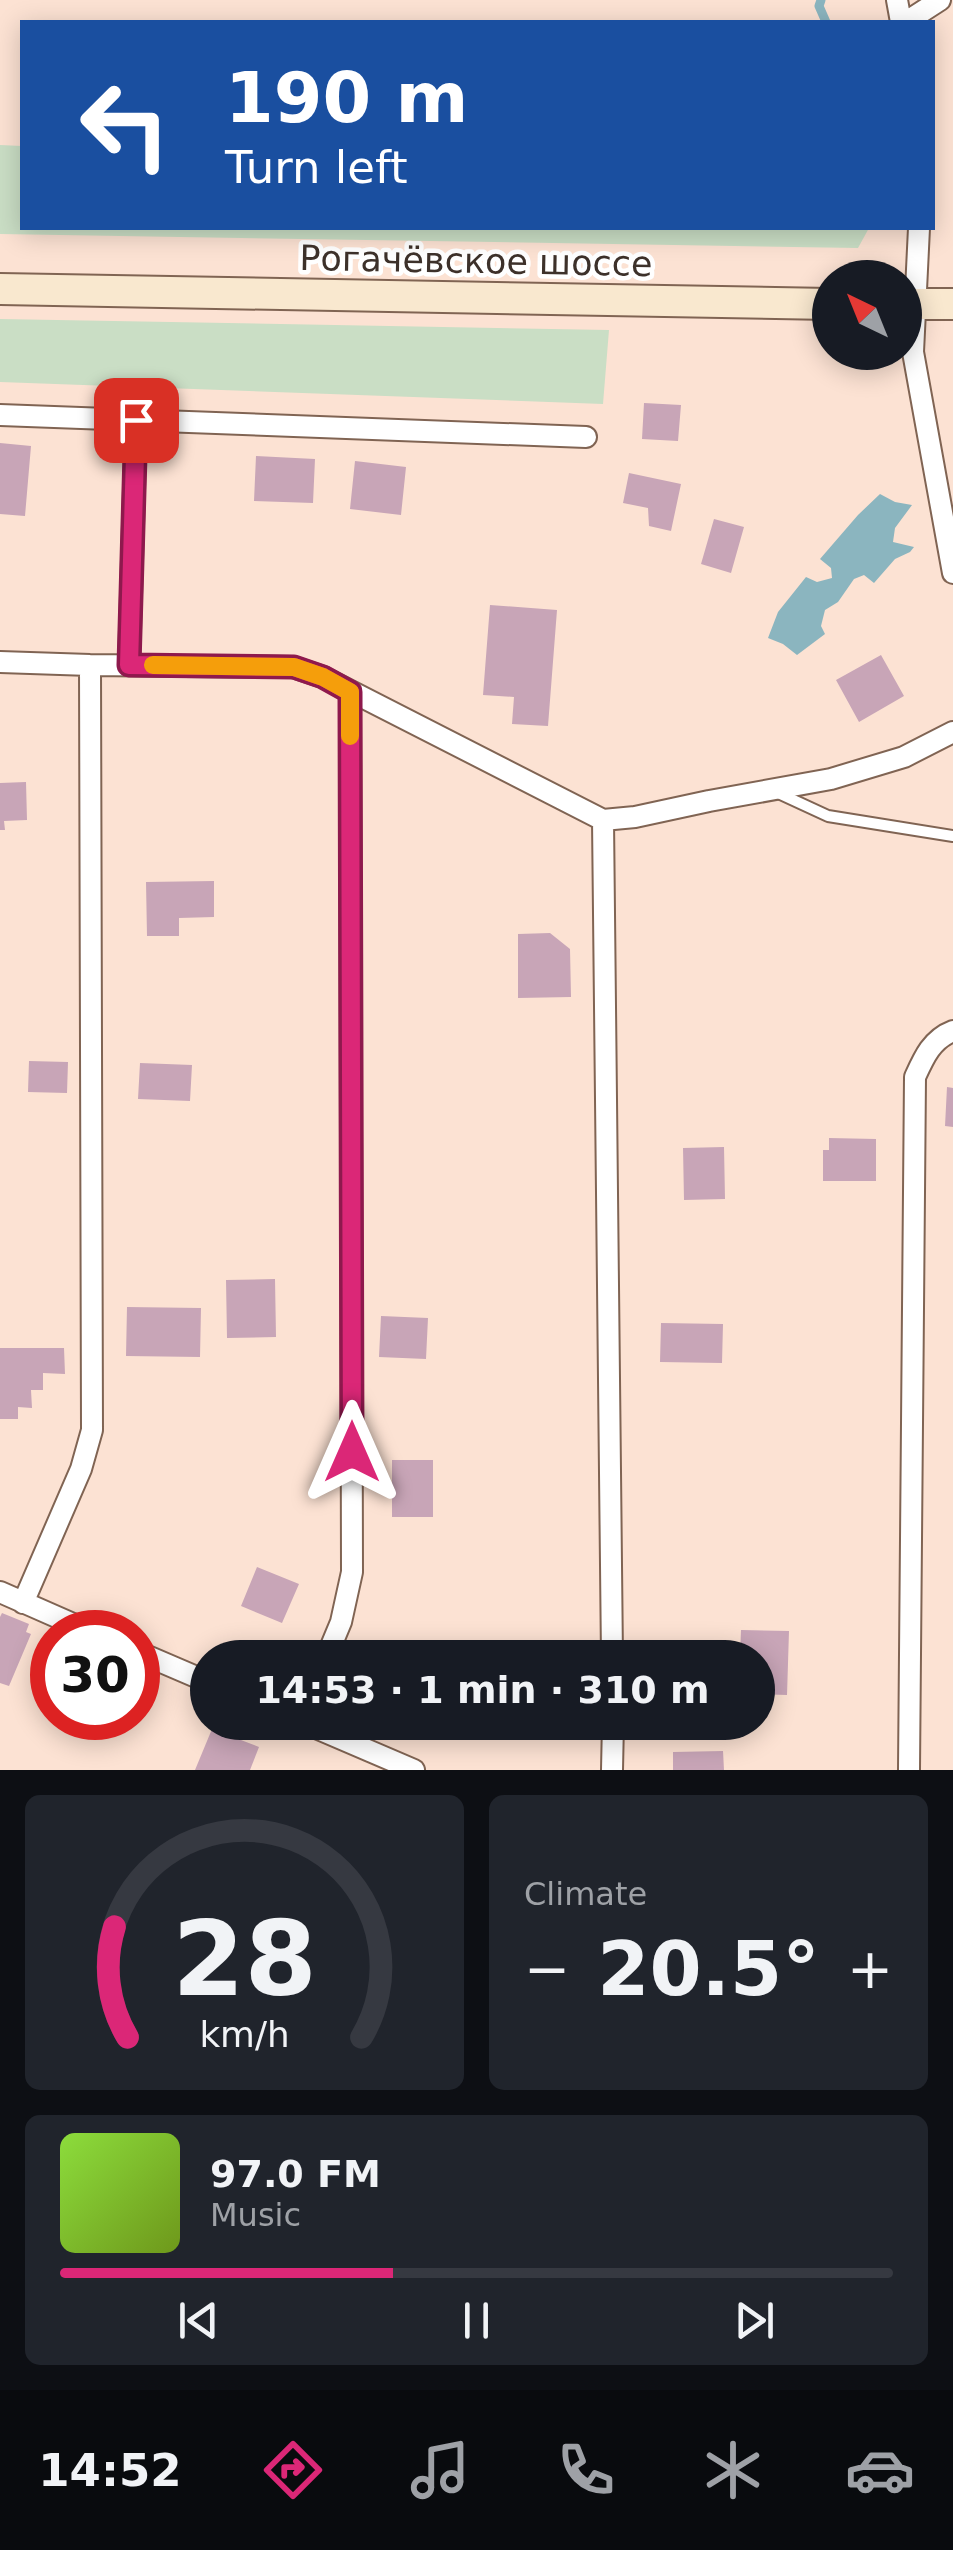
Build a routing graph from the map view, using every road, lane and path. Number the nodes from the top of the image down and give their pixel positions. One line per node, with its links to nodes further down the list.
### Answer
1 (940, 0): 2 (street)
2 (907, 20)
3 (919, 230): 4 (street)
4 (915, 260)
5 (0, 288): 6 (main road, Рогачёвское шоссе)
6 (812, 304)
7 (922, 304): 8 (main road)
8 (953, 304)
9 (916, 370): 13 (street)
10 (0, 416): 11 (street)
11 (136, 420): 12 (street); 16 (street)
12 (586, 437)
13 (953, 573)
14 (0, 662): 15 (street)
15 (90, 665): 16 (street); 24 (street)
16 (129, 665): 17 (street)
17 (350, 692): 20 (street); 26 (street)
18 (953, 732): 19 (street)
19 (770, 790): 20 (street); 21 (lane)
20 (603, 820): 27 (street)
21 (953, 836)
22 (953, 1031): 34 (street)
23 (0, 1592): 24 (street)
24 (23, 1603): 25 (street)
25 (39, 1610)
26 (333, 1640)
27 (612, 1640)
28 (160, 1661): 29 (street)
29 (190, 1674)
30 (344, 1740): 32 (street)
31 (613, 1740): 33 (street)
32 (414, 1770)
33 (612, 1770)
34 (909, 1770)

